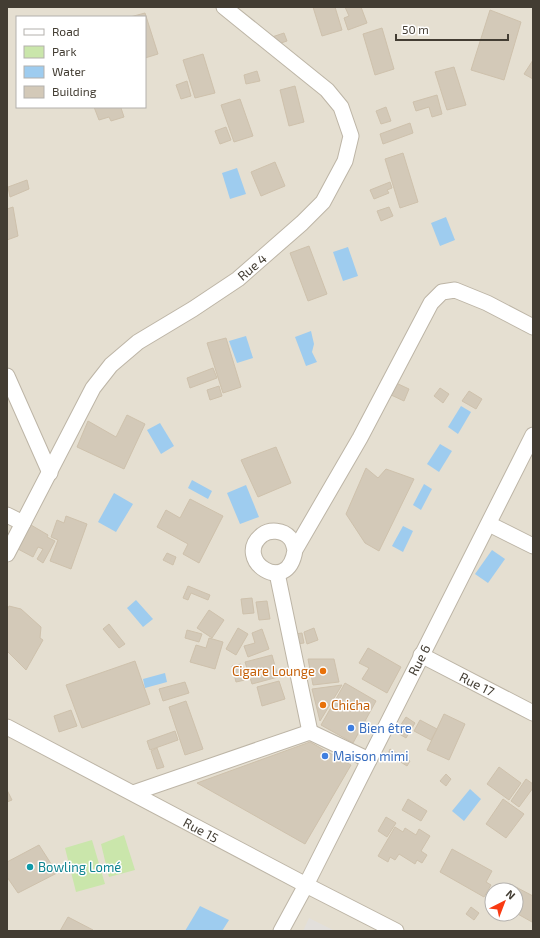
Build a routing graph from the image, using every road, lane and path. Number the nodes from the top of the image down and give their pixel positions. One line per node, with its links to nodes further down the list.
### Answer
1 (224, 7): 5 (street, Rue 4)
2 (533, 327): 10 (street)
3 (7, 376): 5 (street)
4 (533, 435): 8 (street, Rue 6)
5 (50, 473): 7 (street, Rue 4)
6 (7, 515): 7 (street)
7 (23, 523): 11 (street, Rue 4)
8 (489, 524): 9 (street); 13 (street, Rue 6)
9 (533, 546)
10 (295, 550): 12 (street); 12 (street)
11 (7, 554)
12 (277, 573): 16 (street)
13 (421, 655): 14 (street, Rue 17); 17 (street, Rue 6)
14 (533, 713)
15 (7, 727): 18 (street, Rue 15)
16 (310, 732): 17 (street); 18 (street)
17 (369, 760): 19 (street, Rue 6)
18 (133, 793): 19 (street, Rue 15)
19 (306, 885): 20 (street, Rue 6); 21 (street, Rue 15)
20 (281, 931)
21 (396, 931)

